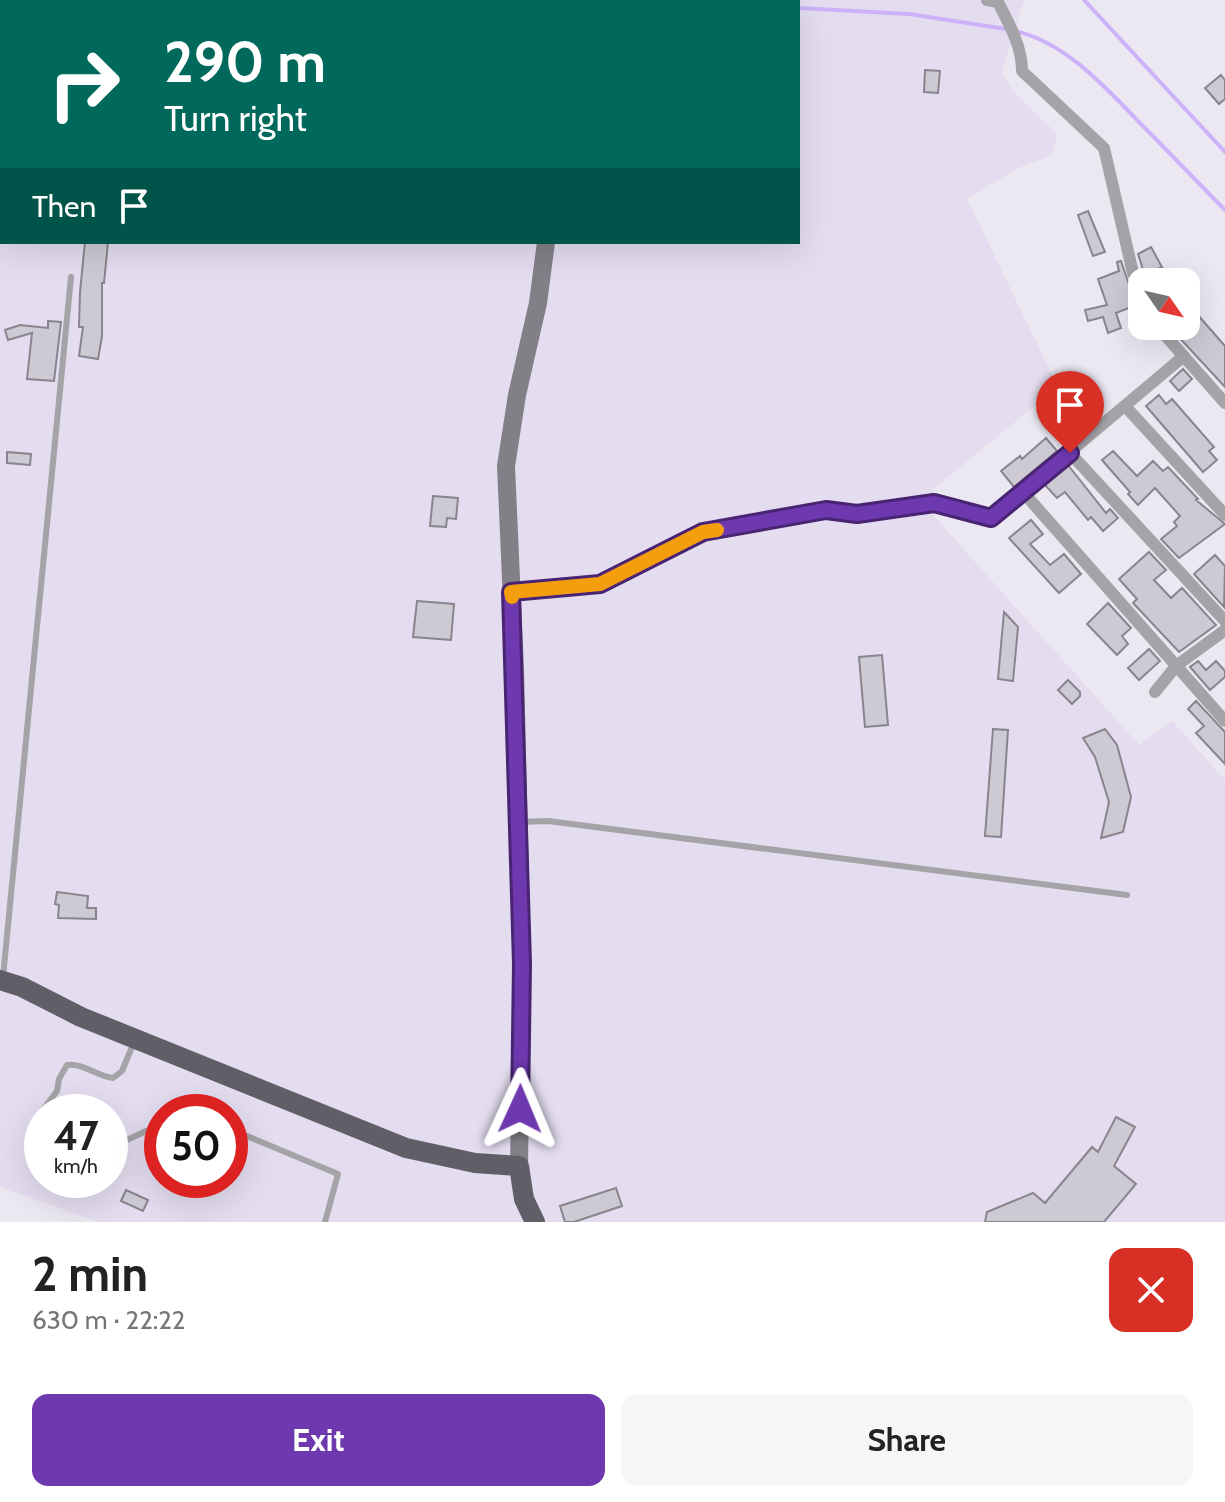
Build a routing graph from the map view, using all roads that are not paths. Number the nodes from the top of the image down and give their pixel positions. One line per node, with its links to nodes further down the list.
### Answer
1 (987, 0): 3 (street)
2 (546, 244): 12 (main road)
3 (1132, 268)
4 (71, 277): 20 (lane)
5 (1170, 340): 6 (street)
6 (1184, 356): 7 (street); 8 (street)
7 (1225, 403)
8 (1125, 406): 9 (street); 11 (street)
9 (1070, 453): 10 (street); 13 (street)
10 (1023, 492): 12 (street); 15 (street)
11 (1225, 515)
12 (511, 592): 18 (main road)
13 (1225, 621)
14 (1225, 630): 15 (street)
15 (1176, 666): 16 (street); 17 (street)
16 (1155, 692)
17 (1225, 721)
18 (518, 822): 19 (lane); 24 (main road)
19 (1127, 895)
20 (2, 980): 21 (highway)
21 (135, 1037): 22 (lane); 24 (highway)
22 (55, 1094)
23 (248, 1136): 26 (lane)
24 (519, 1166): 25 (highway)
25 (524, 1199): 27 (lane); 28 (highway)
26 (325, 1222)
27 (526, 1222)
28 (535, 1222)

